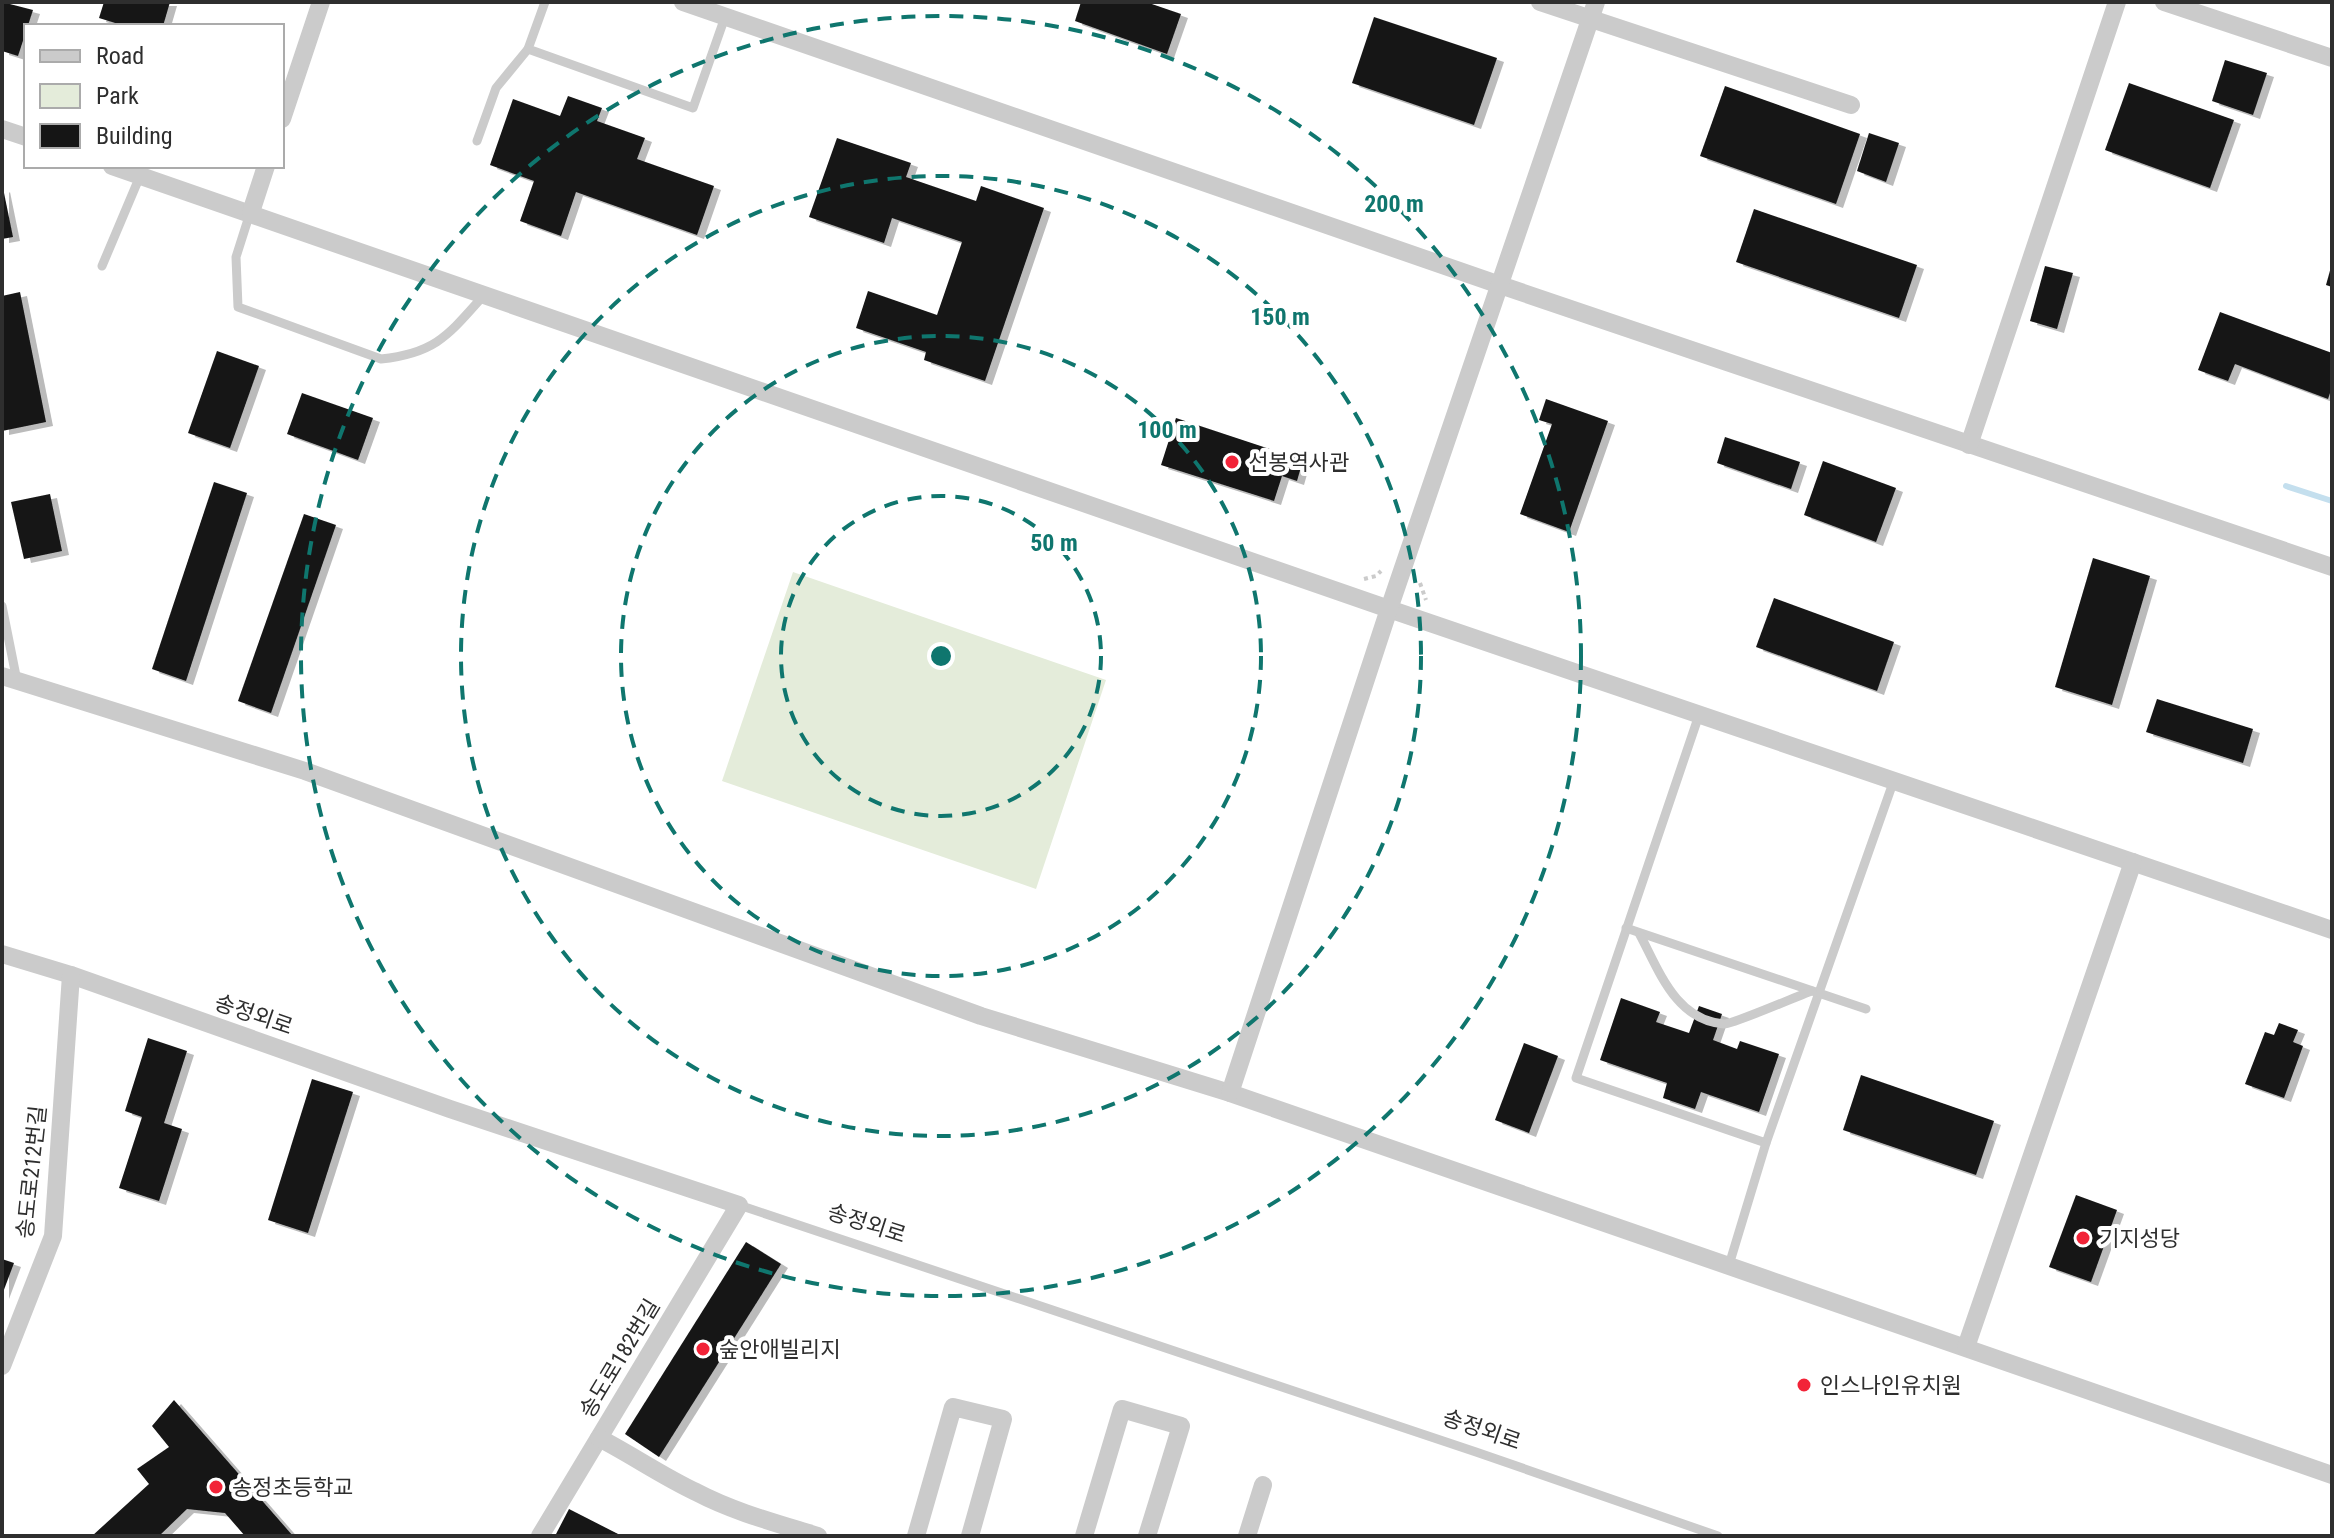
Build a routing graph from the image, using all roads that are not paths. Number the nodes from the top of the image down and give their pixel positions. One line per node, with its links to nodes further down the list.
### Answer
1 (321, 2): 12 (street)
2 (545, 2): 9 (lane)
3 (683, 2): 8 (street)
4 (1540, 2): 7 (street)
5 (2117, 2): 23 (street)
6 (2164, 2): 10 (street)
7 (1593, 11): 11 (street); 21 (street)
8 (725, 17): 9 (lane); 21 (street)
9 (528, 49): 15 (lane)
10 (2332, 58)
11 (1851, 105)
12 (284, 113)
13 (2, 129): 14 (street)
14 (24, 136)
15 (477, 141)
16 (118, 168): 18 (street)
17 (265, 168): 19 (street)
18 (140, 176): 19 (street); 20 (lane)
19 (251, 212): 22 (street); 22 (lane)
20 (102, 266)
21 (1500, 285): 23 (street); 26 (street)
22 (485, 294): 26 (street)
23 (1969, 445): 24 (street)
24 (2332, 567)
25 (2, 606): 27 (lane)
26 (1389, 609): 28 (street); 38 (street)
27 (10, 678): 38 (street)
28 (1699, 715): 29 (street); 31 (lane)
29 (1894, 780): 30 (street); 36 (lane)
30 (2133, 862): 32 (street); 42 (street)
31 (1626, 928): 33 (lane); 39 (lane)
32 (2332, 930)
33 (1639, 933): 36 (lane); 36 (lane)
34 (2, 954): 35 (street, 송정외로)
35 (71, 975): 40 (street, 송정외로); 43 (street, 송도로212번길)
36 (1816, 992): 37 (lane); 39 (lane)
37 (1866, 1009)
38 (1230, 1093): 41 (street)
39 (1766, 1143): 41 (lane)
40 (739, 1205): 44 (street, 송도로182번길); 47 (lane, 송정외로)
41 (1729, 1265): 42 (street)
42 (1966, 1347): 45 (street)
43 (2, 1366)
44 (599, 1438): 48 (street, 송도로182번길); 49 (street)
45 (2332, 1475)
46 (1263, 1485): 54 (street)
47 (1701, 1530): 55 (lane); 56 (lane, 송정외로)
48 (540, 1536)
49 (818, 1536)
50 (916, 1536): 51 (street)
51 (970, 1536)
52 (1084, 1536): 53 (street)
53 (1147, 1536)
54 (1247, 1536)
55 (1688, 1536)
56 (1718, 1536)

